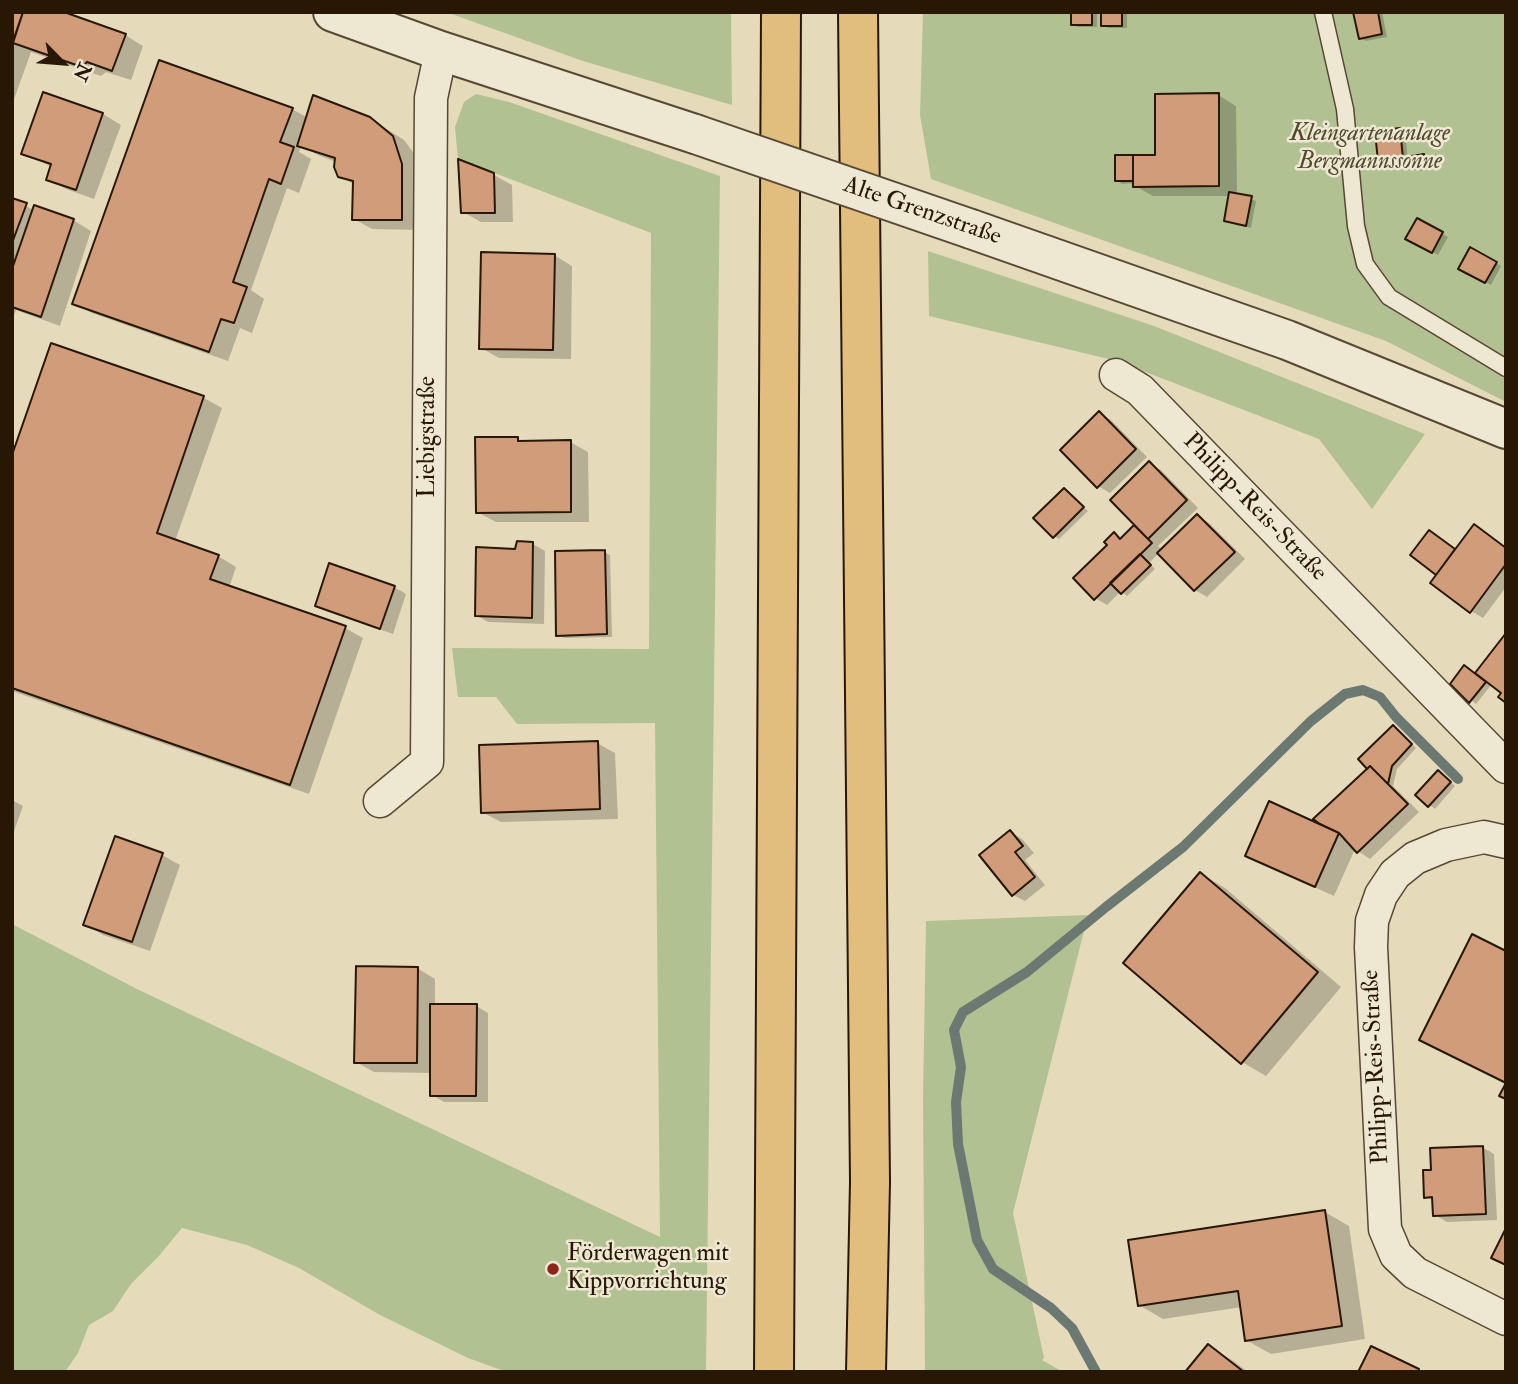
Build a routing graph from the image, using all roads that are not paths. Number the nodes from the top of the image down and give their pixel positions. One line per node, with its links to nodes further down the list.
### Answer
1 (333, 12): 5 (street, Alte Grenzstraße)
2 (781, 12): 13 (highway)
3 (858, 12): 14 (highway)
4 (1323, 12): 6 (lane)
5 (442, 51): 8 (street, Alte Grenzstraße, bridge); 10 (street, Liebigstraße)
6 (1506, 368)
7 (1116, 375): 9 (street, Philipp-Reis-Straße)
8 (1506, 429)
9 (1506, 767)
10 (380, 802)
11 (1506, 842): 12 (street, Philipp-Reis-Straße)
12 (1506, 1319)
13 (774, 1372)
14 (866, 1372)

